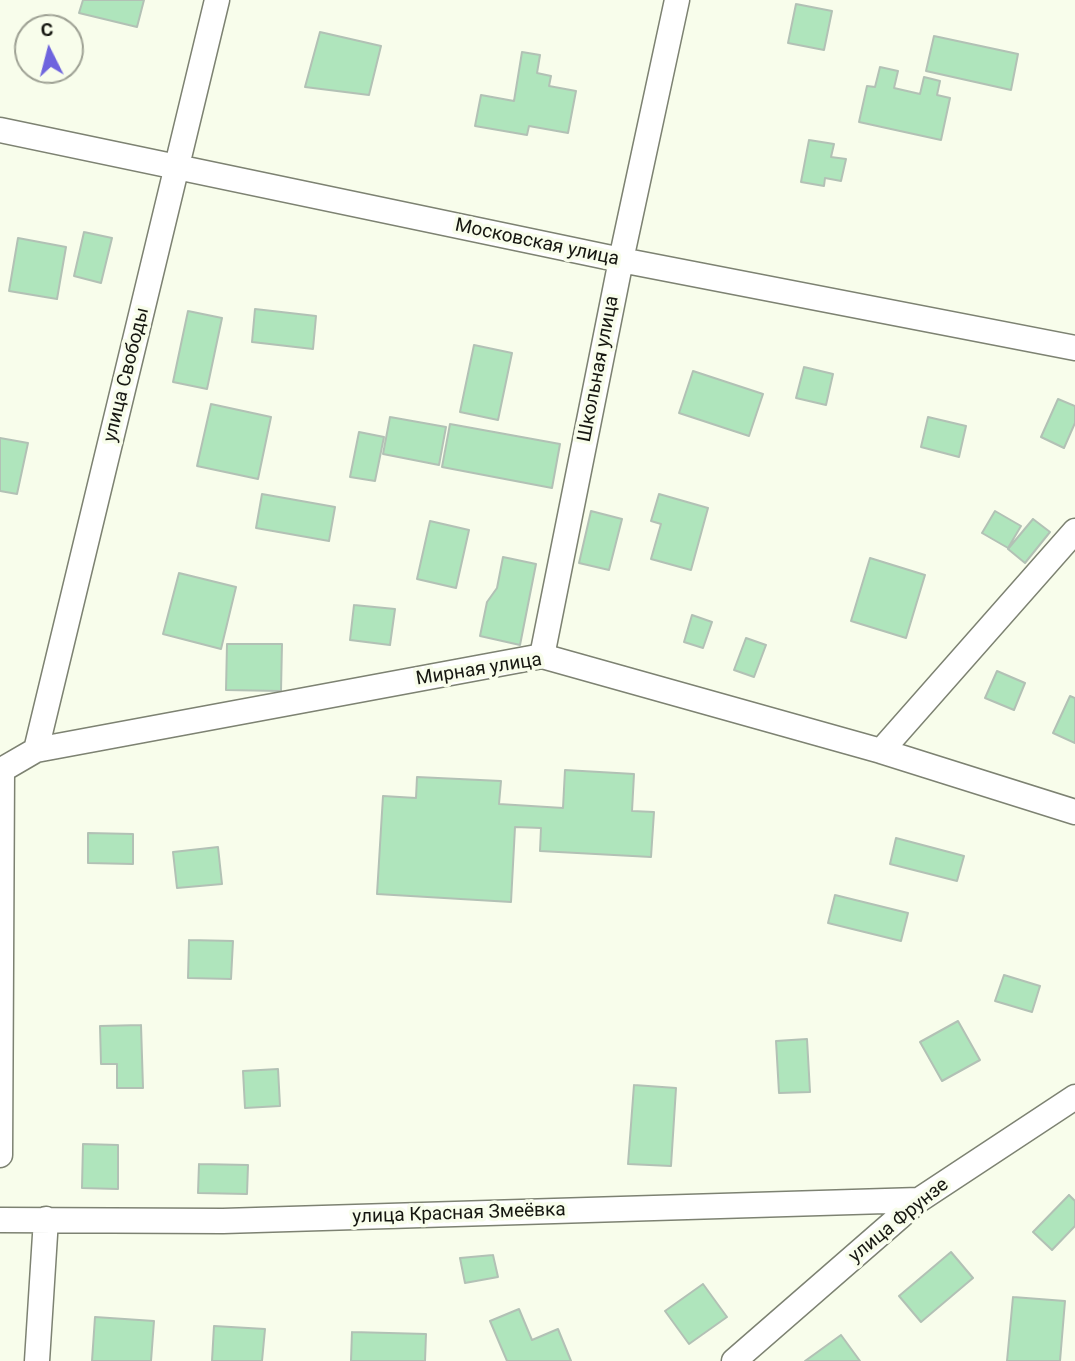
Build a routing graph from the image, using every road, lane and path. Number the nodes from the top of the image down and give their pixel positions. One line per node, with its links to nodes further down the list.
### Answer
1 (217, 0): 4 (street, улица Свободы)
2 (677, 0): 5 (street, Школьная улица)
3 (0, 130): 4 (street, Московская улица)
4 (178, 168): 5 (street, Московская улица); 9 (street, улица Свободы)
5 (621, 260): 6 (street, Московская улица); 8 (street, Школьная улица)
6 (1075, 348)
7 (1075, 531): 10 (street)
8 (542, 656): 9 (street, Мирная улица); 10 (street, Мирная улица)
9 (36, 750): 11 (street, Мирная улица)
10 (881, 751): 12 (street, Мирная улица)
11 (1, 771): 14 (street)
12 (1075, 812)
13 (1075, 1097): 15 (street, улица Фрунзе)
14 (0, 1155)
15 (919, 1200): 16 (street, улица Красная Змеёвка); 19 (street, улица Фрунзе)
16 (46, 1219): 17 (street, улица Красная Змеёвка); 18 (street)
17 (0, 1220)
18 (37, 1361)
19 (734, 1361)

